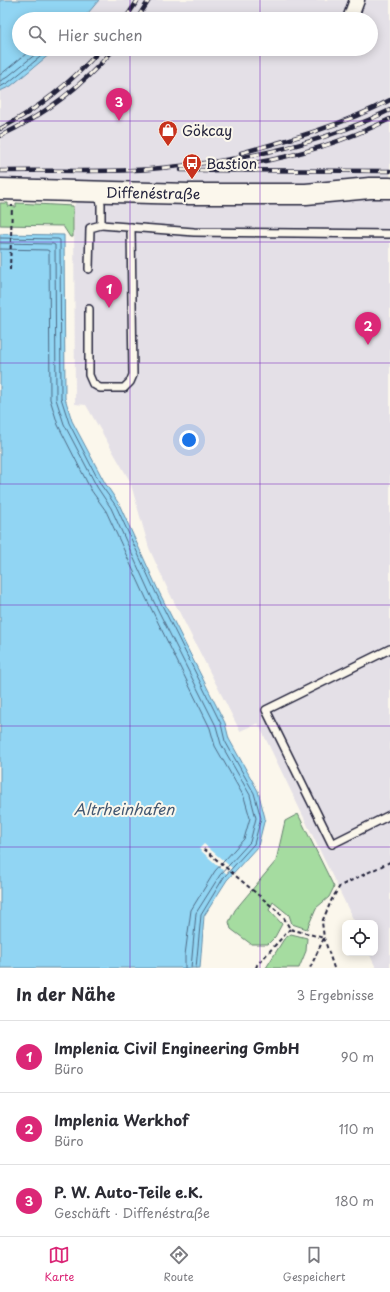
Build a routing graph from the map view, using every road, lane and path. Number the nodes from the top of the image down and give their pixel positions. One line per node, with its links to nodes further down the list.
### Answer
1 (357, 0): 2 (street)
2 (353, 12)
3 (390, 188): 6 (main road, Diffenéstraße)
4 (0, 189): 5 (main road, Diffenéstraße)
5 (99, 192): 6 (main road, Diffenéstraße); 9 (lane)
6 (306, 194): 7 (main road, Diffenéstraße)
7 (390, 202)
8 (12, 214): 13 (path)
9 (101, 225): 10 (lane); 12 (lane)
10 (131, 227): 11 (lane); 14 (lane)
11 (390, 234)
12 (89, 269)
13 (10, 270)
14 (90, 308)
15 (390, 649): 16 (lane)
16 (390, 815)
17 (204, 849): 19 (path)
18 (390, 862): 20 (path)
19 (290, 928): 20 (path); 21 (path)
20 (324, 938): 22 (path); 23 (path)
21 (256, 968)
22 (310, 968)
23 (334, 968)

